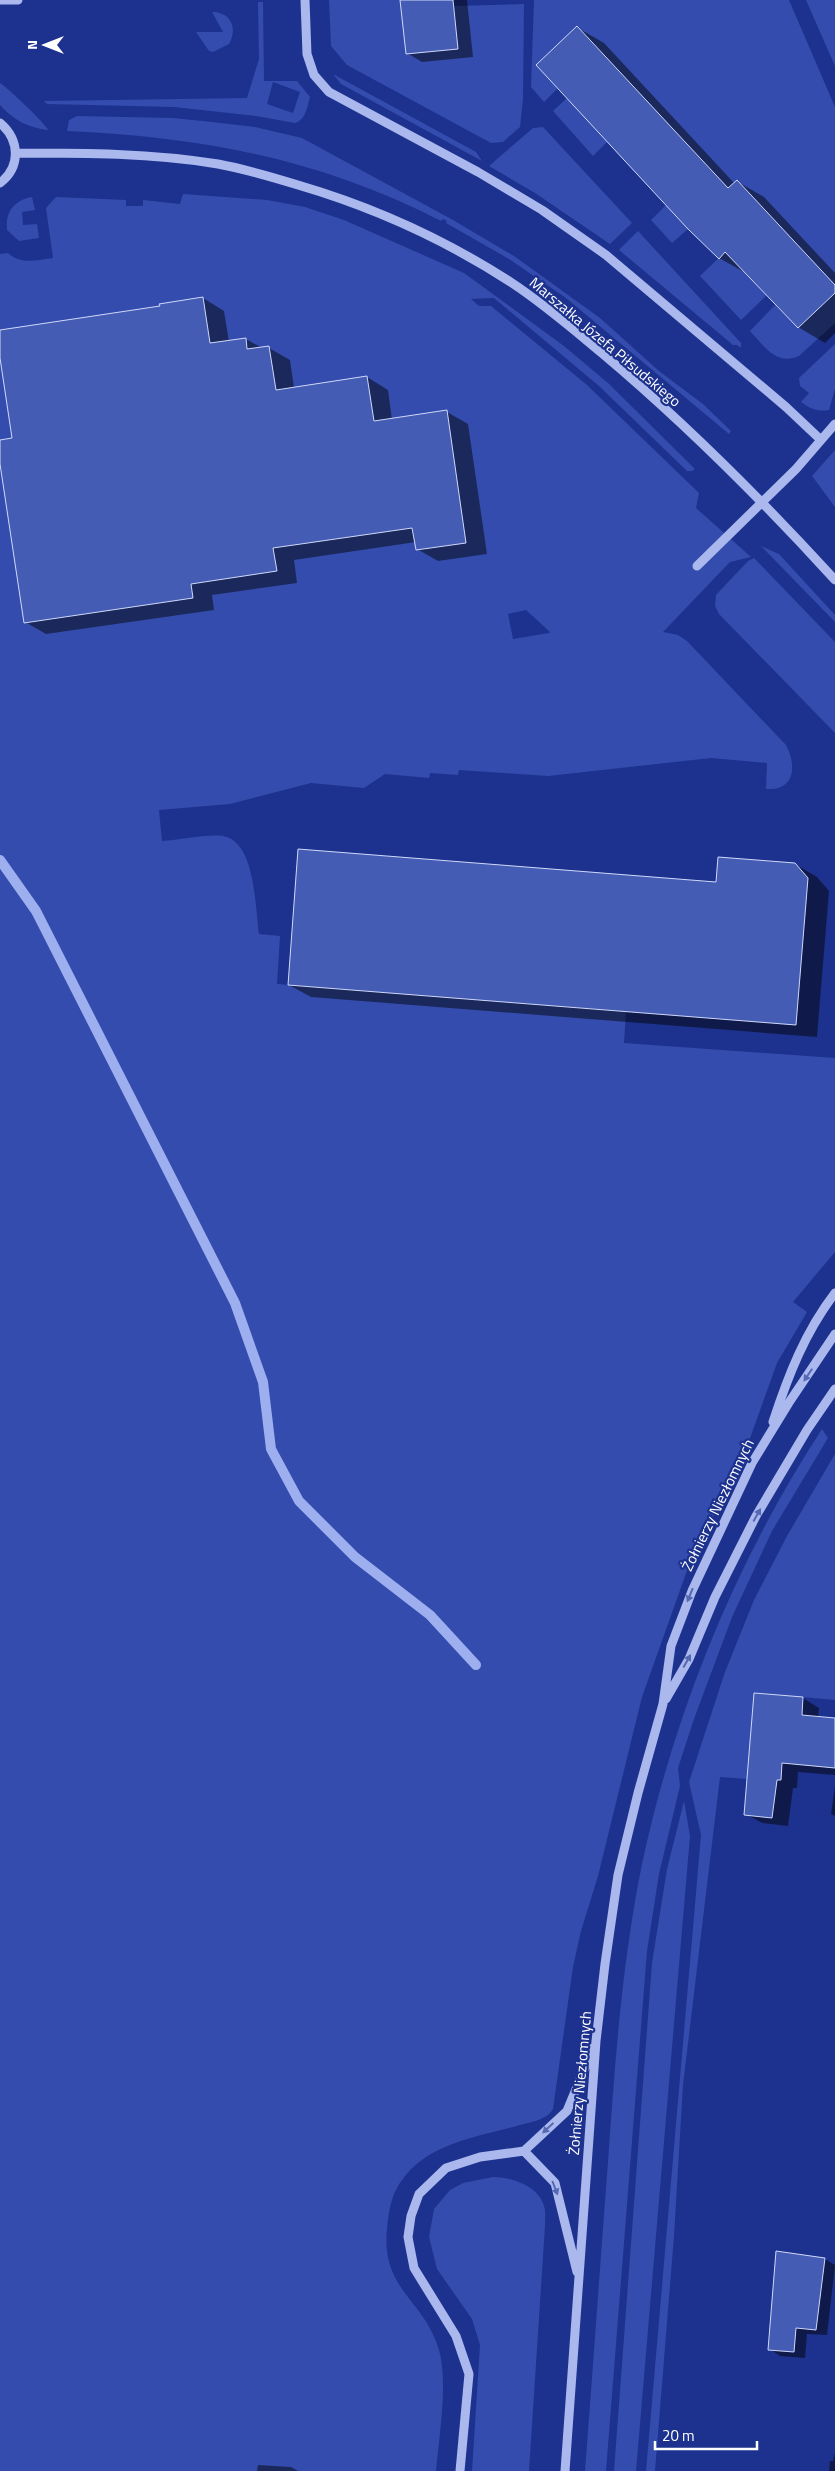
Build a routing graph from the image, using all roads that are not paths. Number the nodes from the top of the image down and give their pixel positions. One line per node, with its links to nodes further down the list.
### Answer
1 (0, 0): 2 (street)
2 (18, 0)
3 (305, 0): 8 (street)
4 (0, 123): 5 (street)
5 (16, 153): 6 (street); 9 (street, Marszałka Józefa Piłsudskiego)
6 (0, 183)
7 (835, 424): 8 (street)
8 (821, 440): 9 (street)
9 (762, 501): 10 (street); 11 (street, Marszałka Józefa Piłsudskiego)
10 (696, 566)
11 (835, 580)
12 (835, 1293): 15 (street)
13 (835, 1334): 15 (street, Żołnierzy Niezłomnych, one-way to 15)
14 (835, 1389): 16 (street, Żołnierzy Niezłomnych, one-way to 14)
15 (769, 1435): 16 (street, Żołnierzy Niezłomnych, one-way to 16)
16 (663, 1704): 17 (street, Żołnierzy Niezłomnych)
17 (596, 2041): 18 (street, one-way to 18); 19 (street, Żołnierzy Niezłomnych)
18 (524, 2151): 19 (street, one-way to 19); 20 (street)
19 (579, 2279): 21 (street, Żołnierzy Niezłomnych)
20 (460, 2471)
21 (565, 2471)

